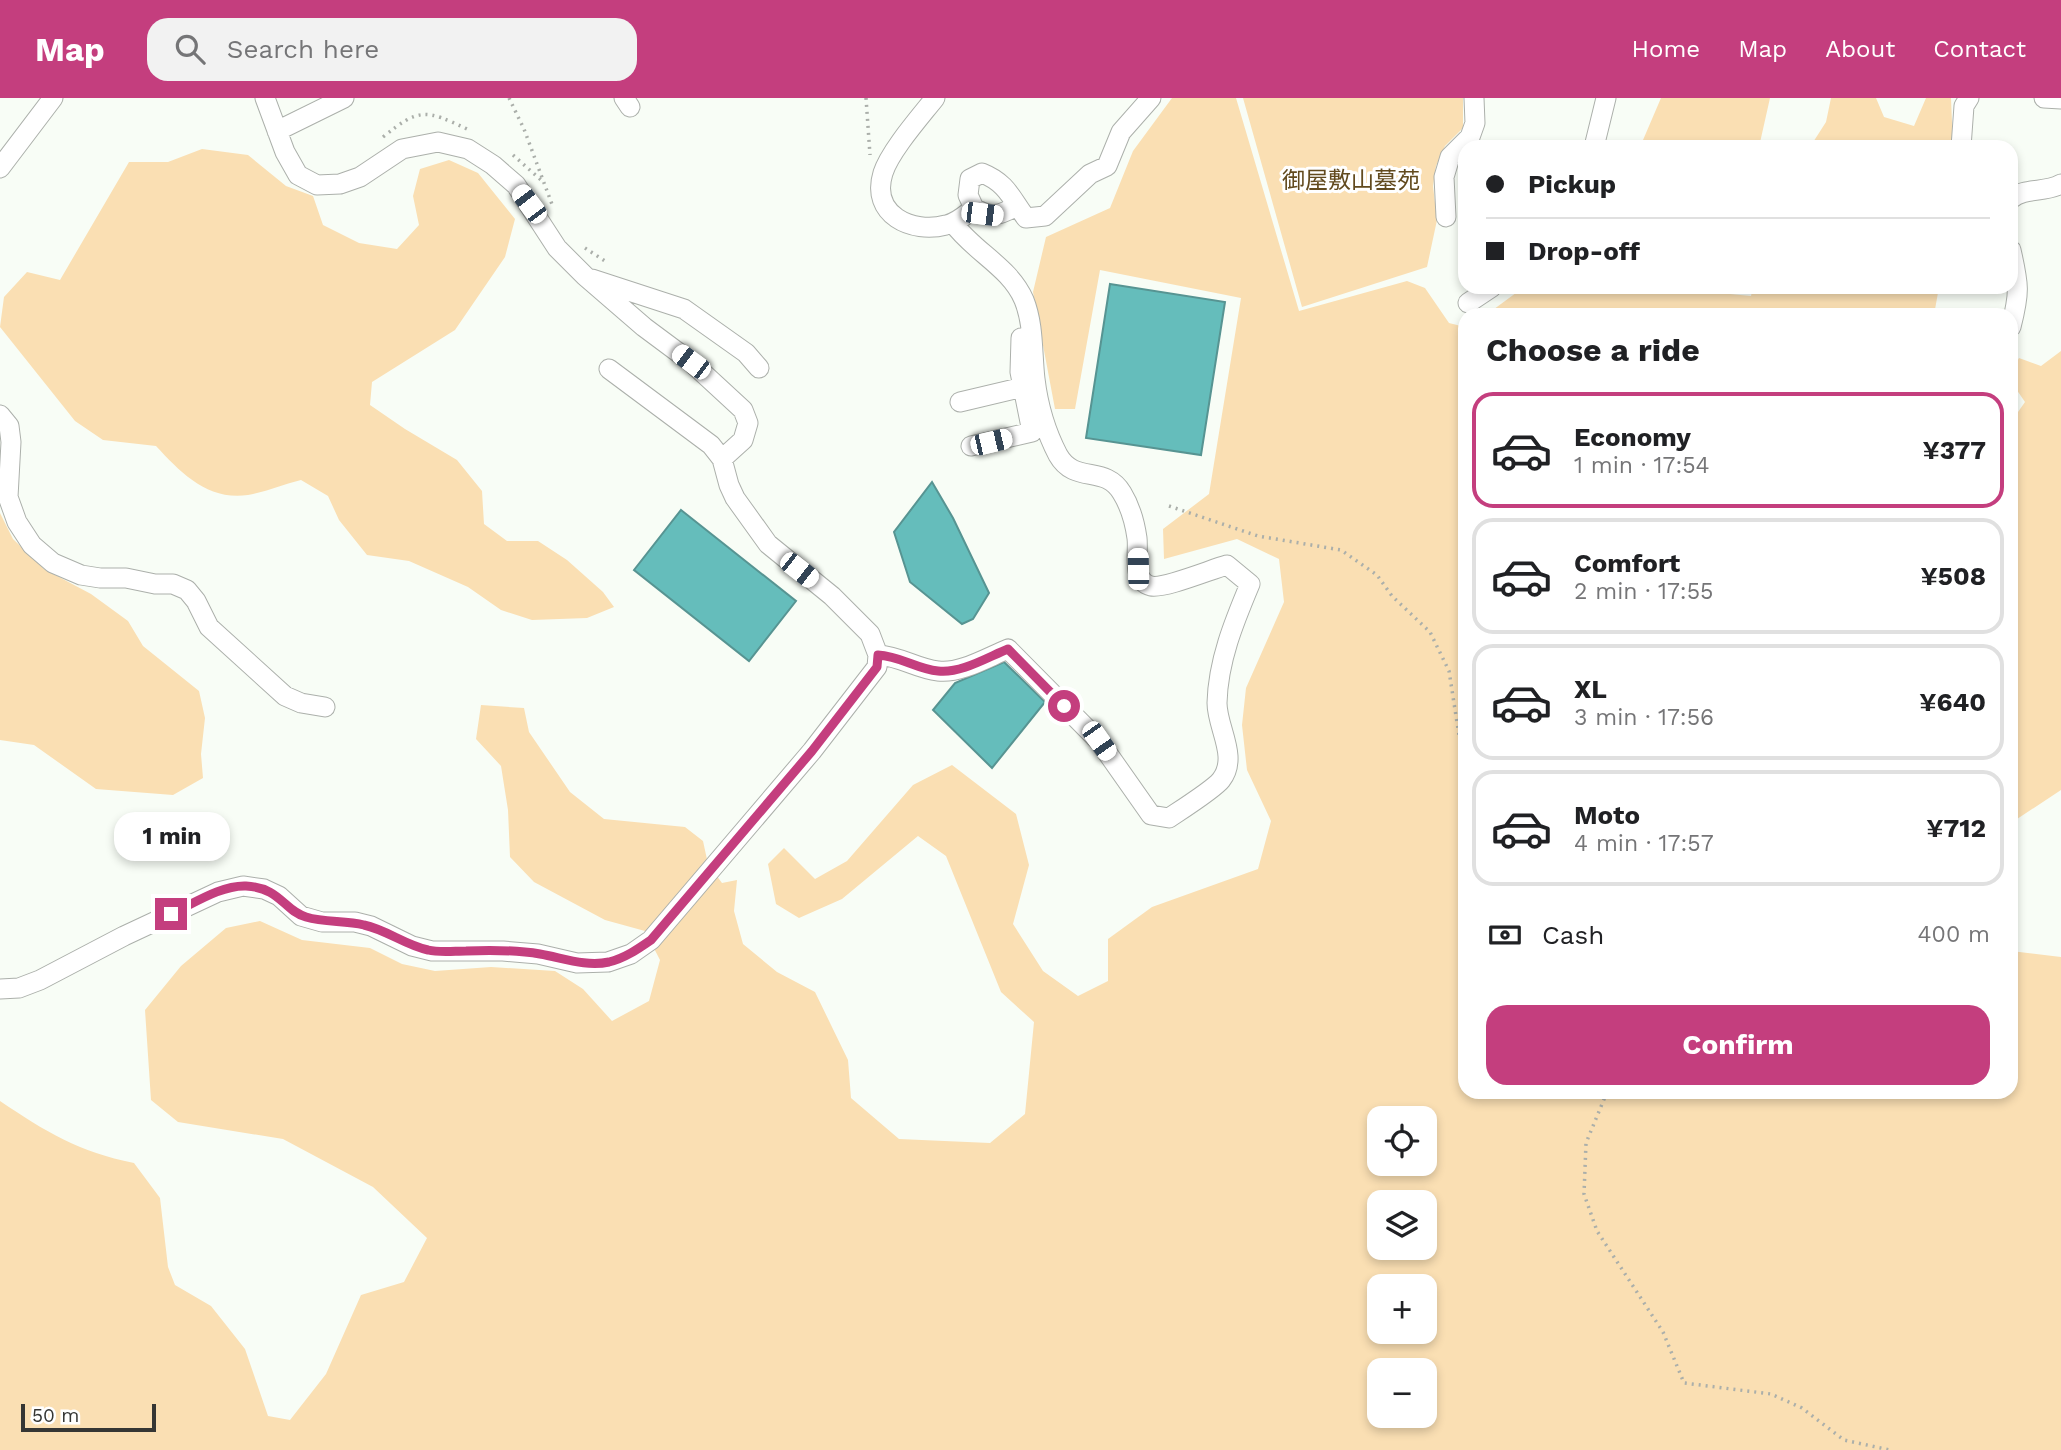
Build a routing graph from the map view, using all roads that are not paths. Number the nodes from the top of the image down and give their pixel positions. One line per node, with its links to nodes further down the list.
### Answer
1 (53, 98): 16 (street)
2 (265, 98): 11 (street)
3 (344, 98): 11 (street)
4 (935, 98): 20 (street)
5 (1151, 98): 19 (street)
6 (1474, 98): 12 (street)
7 (1606, 98): 13 (street)
8 (1969, 98): 14 (street)
9 (2044, 98): 10 (street)
10 (2061, 100)
11 (278, 131): 22 (street)
12 (1467, 140)
13 (1596, 140)
14 (1962, 140)
15 (1458, 149): 21 (street)
16 (0, 168)
17 (2061, 184): 18 (street)
18 (2018, 194)
19 (1017, 206): 20 (street); 20 (street)
20 (963, 216): 27 (street)
21 (1446, 217)
22 (584, 276): 28 (street); 34 (street)
23 (2018, 280): 26 (street)
24 (1482, 294): 25 (street)
25 (1468, 303)
26 (2016, 308)
27 (1028, 315): 30 (street); 35 (street)
28 (759, 368)
29 (609, 369): 34 (street)
30 (1023, 387): 31 (street); 33 (street)
31 (960, 402)
32 (0, 415): 36 (street)
33 (971, 446)
34 (722, 459): 35 (street)
35 (878, 655): 37 (street)
36 (325, 707)
37 (0, 989)

